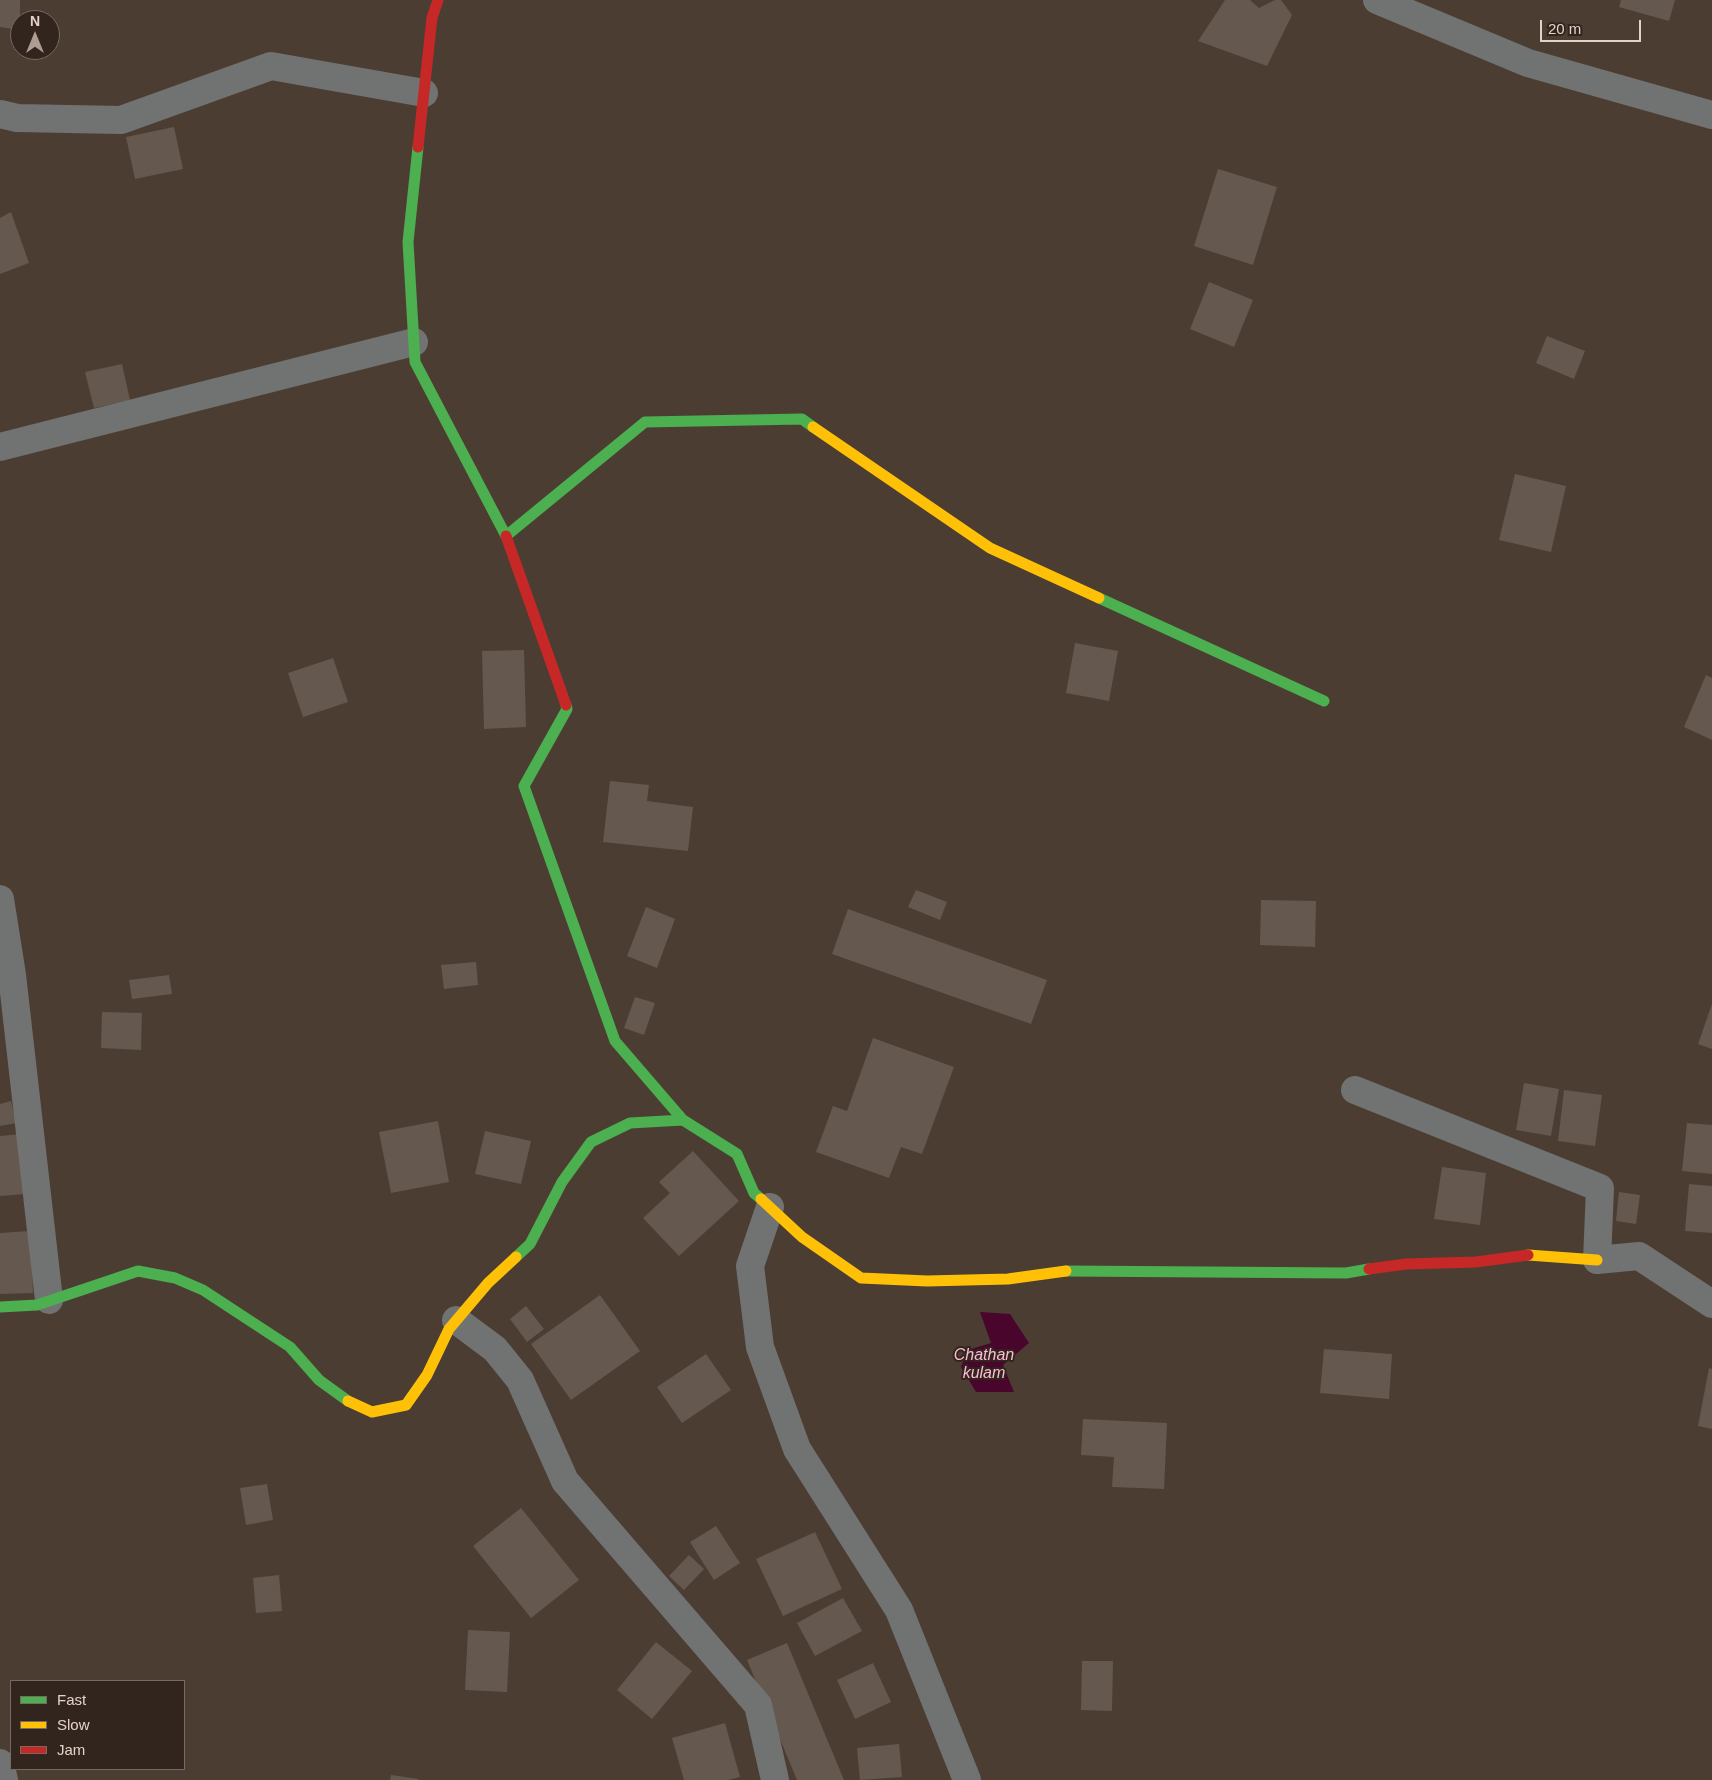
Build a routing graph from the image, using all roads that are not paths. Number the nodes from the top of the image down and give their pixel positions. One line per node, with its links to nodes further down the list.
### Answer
1 (438, 0): 3 (street)
2 (1377, 0): 5 (street)
3 (424, 93): 4 (street); 6 (street)
4 (0, 114)
5 (1712, 115)
6 (415, 352): 7 (street); 8 (street)
7 (0, 447)
8 (506, 536): 9 (street); 12 (street)
9 (1324, 701)
10 (0, 899): 15 (street)
11 (1355, 1090): 14 (street)
12 (683, 1120): 13 (street); 18 (street)
13 (770, 1207): 14 (street); 22 (street)
14 (1597, 1260): 16 (street)
15 (49, 1300): 17 (street); 18 (street)
16 (1712, 1304)
17 (0, 1307)
18 (456, 1320): 21 (street)
19 (0, 1763): 20 (street)
20 (4, 1780)
21 (775, 1780)
22 (967, 1780)

